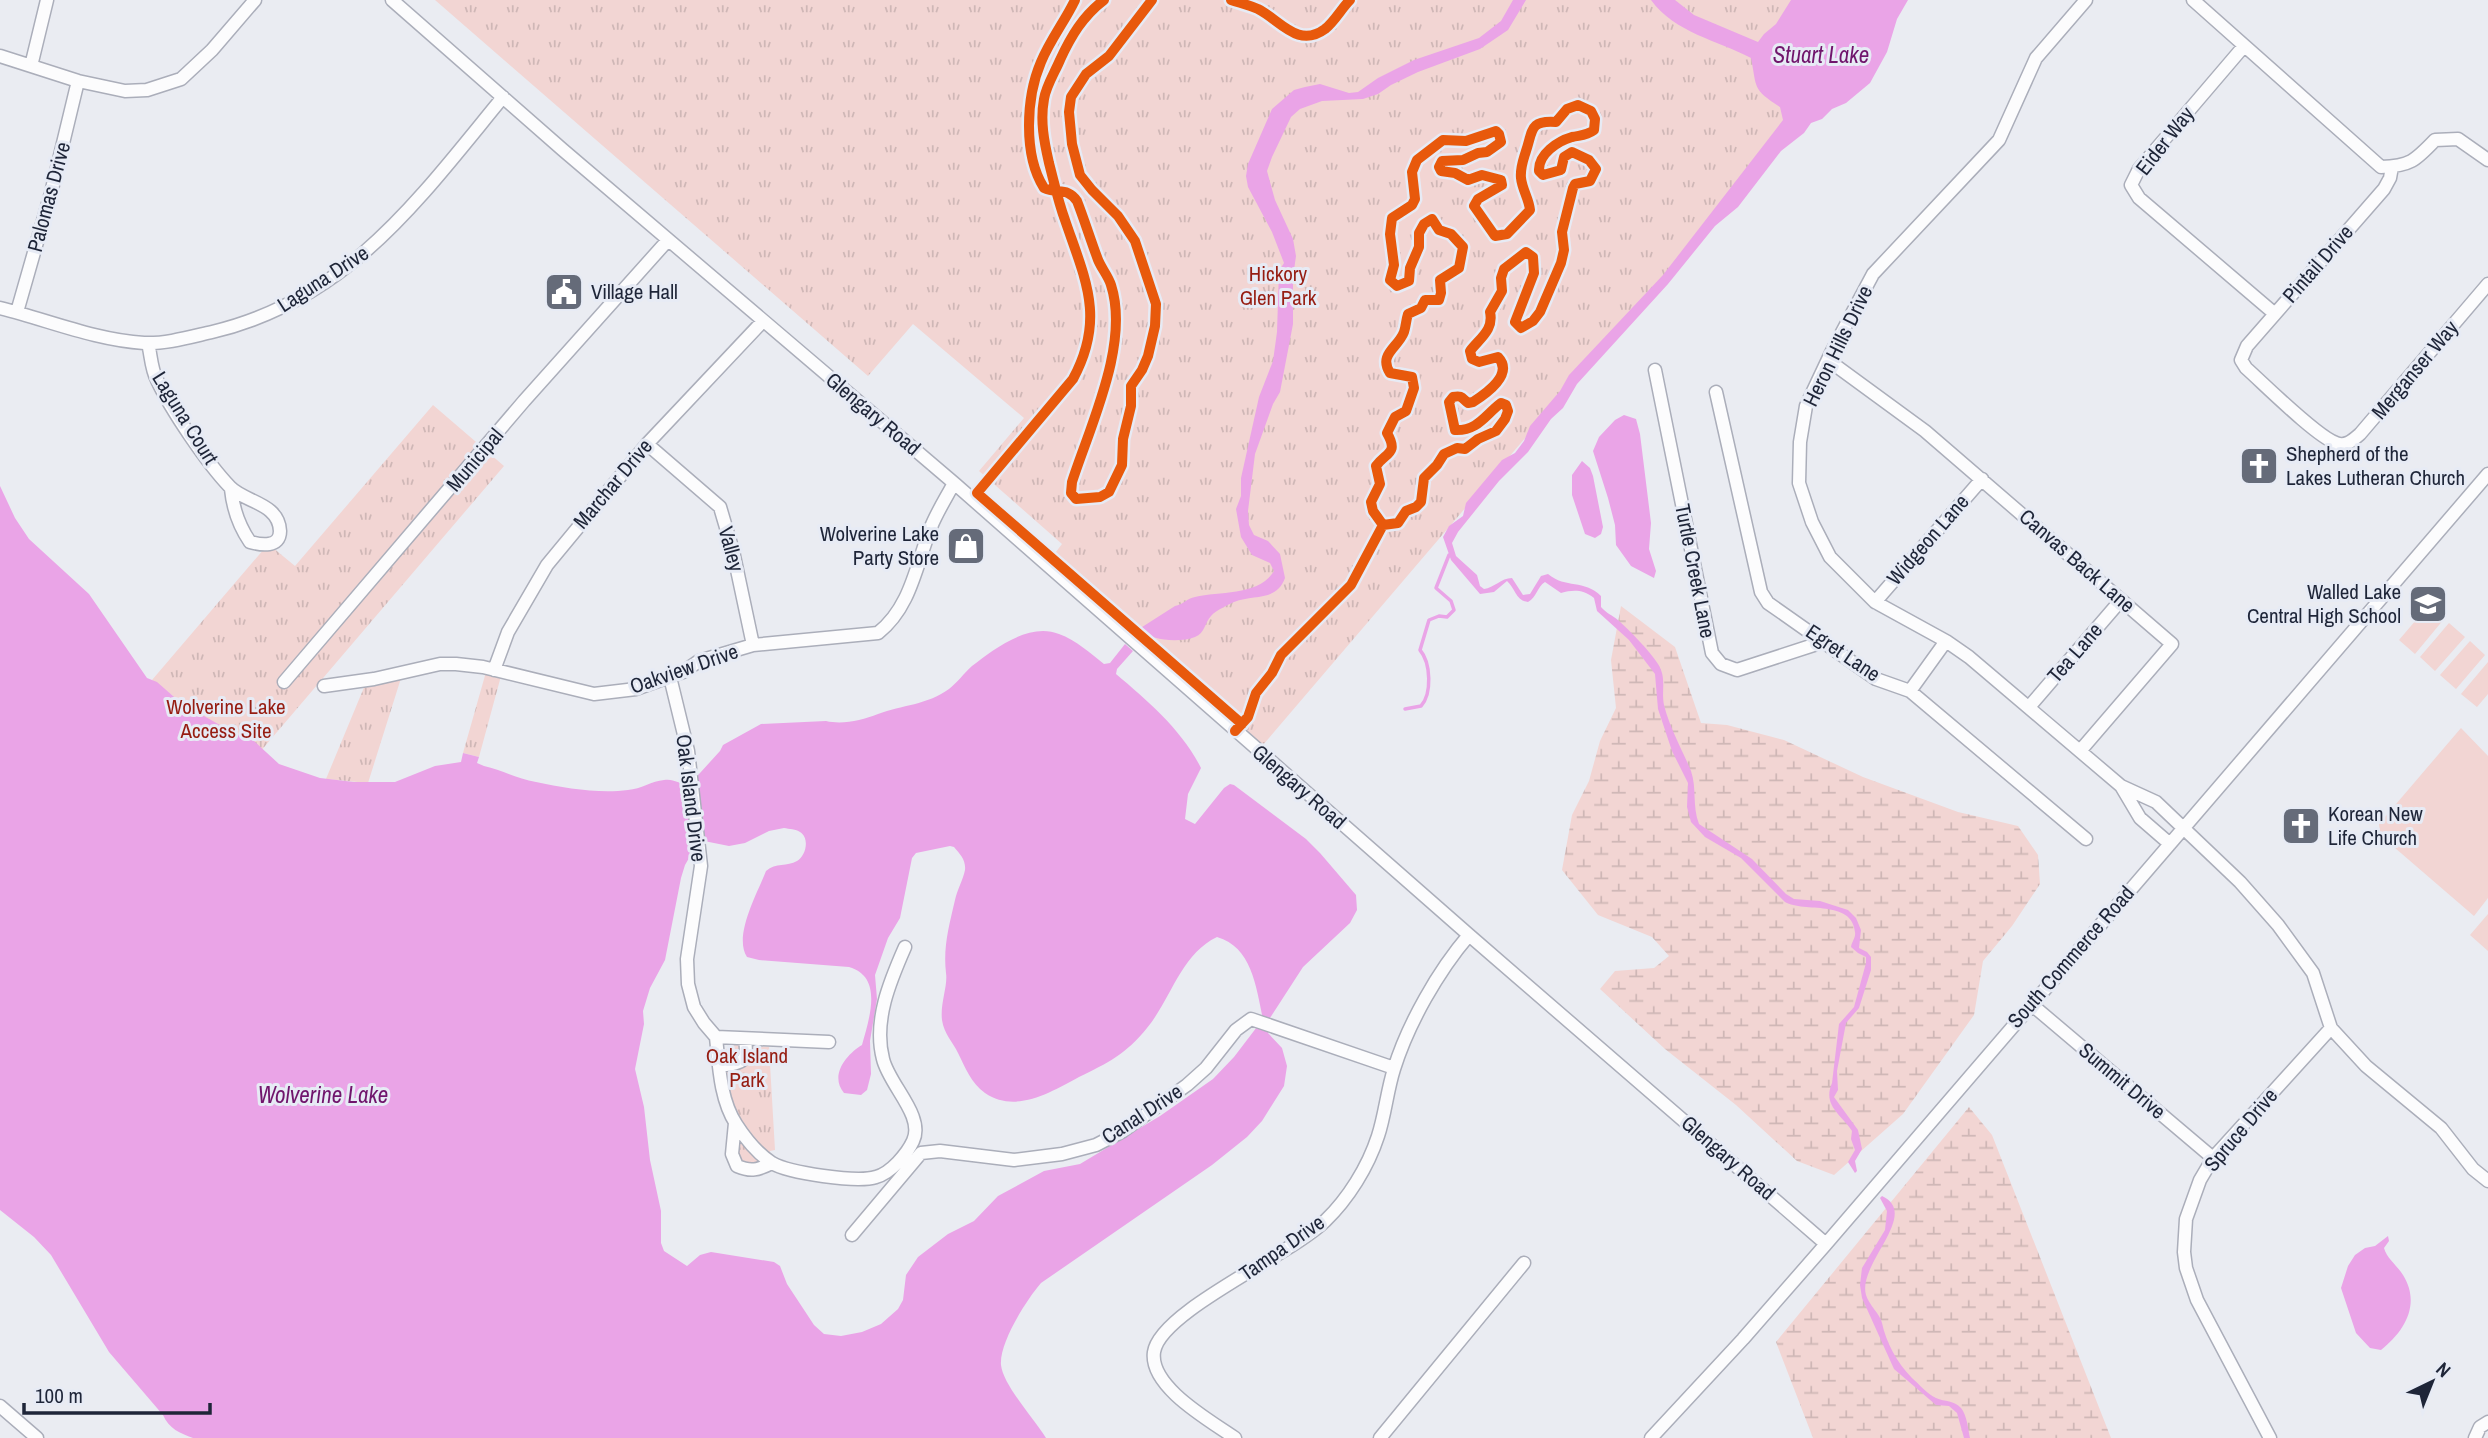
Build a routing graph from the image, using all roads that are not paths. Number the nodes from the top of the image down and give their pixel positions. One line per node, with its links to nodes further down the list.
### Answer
1 (47, 0): 8 (street)
2 (256, 0): 9 (street)
3 (392, 0): 10 (street, Glengary Road)
4 (2086, 0): 20 (street, Heron Hills Drive)
5 (2193, 0): 6 (street)
6 (2244, 46): 12 (street); 17 (street, Eider Way)
7 (0, 56): 8 (street)
8 (31, 66): 9 (street)
9 (78, 81): 16 (street, Palomas Drive)
10 (503, 97): 13 (street, Glengary Road); 19 (street, Laguna Drive)
11 (2488, 160): 12 (street)
12 (2392, 167): 17 (street, Pintail Drive)
13 (668, 240): 18 (street, Glengary Road); 36 (street, Municipal)
14 (2488, 284): 21 (street, Merganser Way)
15 (0, 308): 16 (street, Laguna Drive)
16 (17, 312): 19 (street, Laguna Drive)
17 (2275, 314): 21 (street, Pintail Drive)
18 (764, 321): 24 (street, Marchar Drive); 27 (street, Glengary Road)
19 (148, 343): 28 (street, Laguna Court)
20 (1828, 360): 26 (street, Canvas Back Lane); 30 (street, Heron Hills Drive)
21 (2241, 360)
22 (1655, 370): 32 (street, Turtle Creek Lane)
23 (1716, 392): 32 (street, Egret Lane)
24 (646, 444): 33 (street, Valley); 34 (street, Marchar Drive)
25 (2488, 474): 42 (street, South Commerce Road)
26 (1982, 479): 29 (street, Canvas Back Lane); 30 (street, Widgeon Lane)
27 (954, 483): 33 (street, Oakview Drive); 45 (street, Glengary Road)
28 (231, 489): 28 (street, Laguna Court)
29 (2121, 600): 39 (street, Tea Lane); 40 (street, Canvas Back Lane)
30 (1875, 602): 31 (street, Heron Hills Drive)
31 (1946, 641): 38 (street); 39 (street, Heron Hills Drive)
32 (1823, 642): 38 (street, Egret Lane)
33 (753, 645): 35 (street, Oakview Drive)
34 (494, 670): 35 (street, Oakview Drive); 37 (street, Oakview Drive)
35 (670, 677): 49 (street, Oak Island Drive)
36 (284, 682)
37 (324, 686)
38 (1910, 691): 43 (street, Egret Lane)
39 (2029, 707): 40 (street, Heron Hills Drive)
40 (2080, 751): 41 (street, Heron Hills Drive)
41 (2121, 786): 42 (street, Heron Hills Drive); 44 (street, Heron Hills Drive)
42 (2183, 828): 44 (street, South Commerce Road); 48 (street, Heron Hills Drive)
43 (2086, 839)
44 (2170, 844): 47 (street, South Commerce Road)
45 (1469, 935): 53 (street, Tampa Drive); 60 (street, Glengary Road)
46 (905, 947): 57 (street)
47 (2031, 1004): 55 (street, Summit Drive); 60 (street, South Commerce Road)
48 (2331, 1028): 55 (street, Spruce Drive); 58 (street)
49 (716, 1037): 50 (street); 52 (street)
50 (745, 1040): 51 (street); 52 (street)
51 (829, 1042)
52 (719, 1066): 54 (street)
53 (1394, 1068): 57 (street, Canal Drive); 65 (street, Tampa Drive)
54 (735, 1123): 56 (street); 56 (street)
55 (2213, 1158): 68 (street, Spruce Drive)
56 (772, 1163): 57 (street)
57 (903, 1164): 59 (street, Canal Drive)
58 (2488, 1181)
59 (852, 1235)
60 (1826, 1244): 67 (street, South Commerce Road)
61 (1524, 1263): 66 (street)
62 (0, 1406): 64 (street)
63 (2488, 1422): 69 (street)
64 (37, 1438)
65 (1235, 1438)
66 (1380, 1438)
67 (1651, 1438)
68 (2270, 1438)
69 (2475, 1438)

